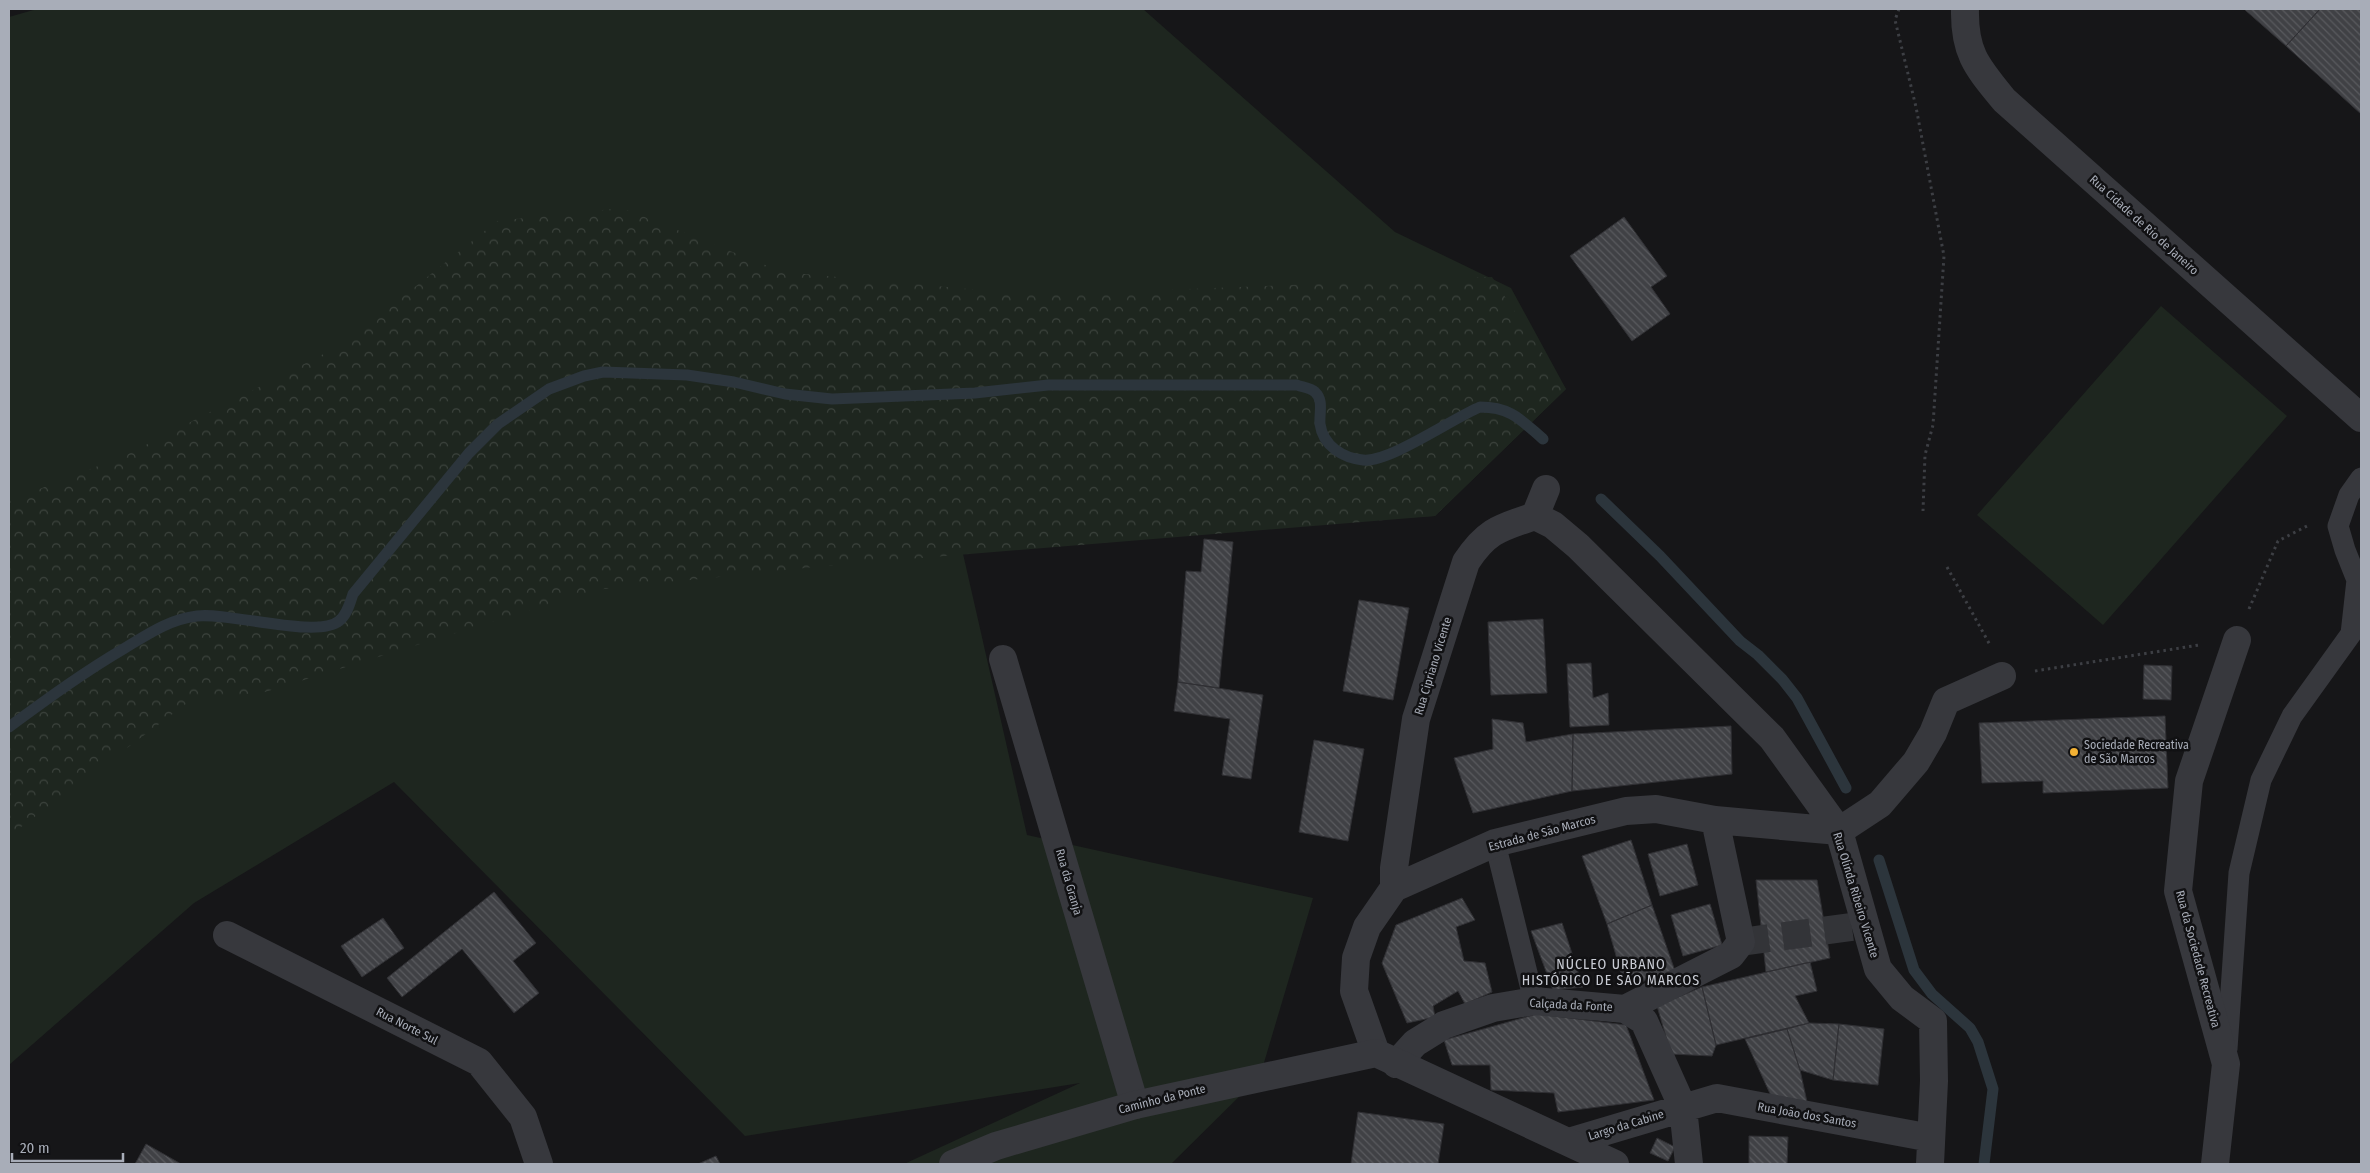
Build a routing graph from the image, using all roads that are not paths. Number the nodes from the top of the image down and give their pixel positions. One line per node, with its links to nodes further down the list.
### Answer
1 (1965, 9): 2 (street, Rua Cidade de Rio de Janeiro)
2 (2361, 418)
3 (2361, 478): 6 (lane)
4 (1546, 488): 5 (street)
5 (1535, 516): 11 (street, Rua Olinda Ribeiro Vicente); 13 (street, Rua Cipriano Vicente)
6 (2356, 627): 18 (lane)
7 (2237, 640): 18 (street, Rua da Sociedade Recreativa)
8 (1003, 659): 19 (street, Rua da Granja)
9 (2002, 676): 11 (street)
10 (1715, 820): 11 (street, Estrada de São Marcos); 12 (street, Estrada de São Marcos); 16 (street, Calçada da Fonte)
11 (1839, 831): 22 (street, Rua Olinda Ribeiro Vicente)
12 (1495, 843): 13 (street, Estrada de São Marcos); 15 (lane)
13 (1394, 888): 17 (street)
14 (228, 935): 23 (street, Rua Norte Sul)
15 (1534, 1001): 16 (street, Calçada da Fonte); 17 (street, Calçada da Fonte)
16 (1625, 1008): 20 (street)
17 (1386, 1059): 19 (street, Caminho da Ponte); 21 (street)
18 (2226, 1064): 27 (street, Rua da Sociedade Recreativa)
19 (1135, 1105): 24 (street, Caminho da Ponte)
20 (1683, 1108): 21 (street, Largo da Cabine); 22 (street, Rua João dos Santos); 26 (street)
21 (1569, 1142): 25 (street)
22 (1930, 1151)
23 (539, 1164)
24 (953, 1164)
25 (1616, 1164)
26 (1689, 1164)
27 (2214, 1164)

